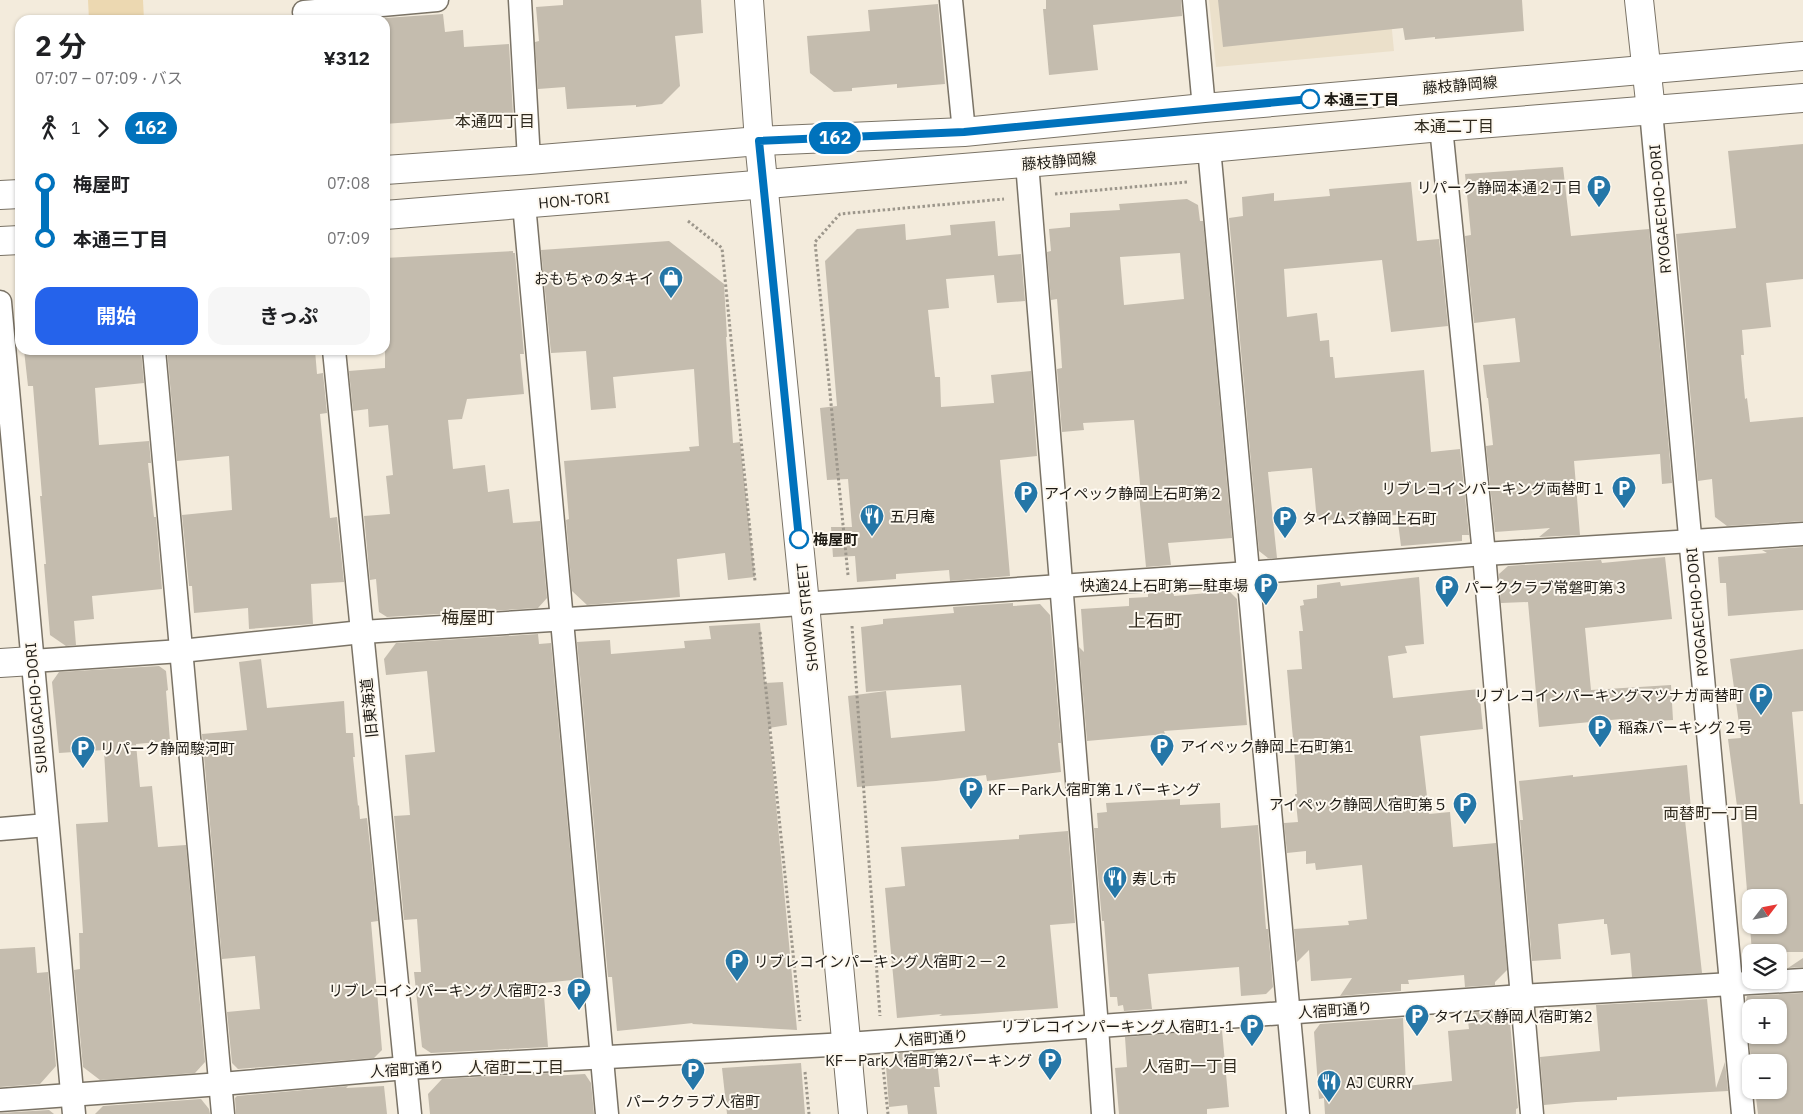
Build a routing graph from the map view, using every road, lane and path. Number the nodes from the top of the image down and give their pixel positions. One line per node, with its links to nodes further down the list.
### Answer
1 (437, 0): 7 (street)
2 (520, 0): 17 (street)
3 (749, 0): 15 (main road, SHOWA STREET)
4 (951, 0): 14 (street)
5 (1194, 0): 11 (street)
6 (1639, 0): 9 (main road)
7 (304, 11)
8 (1803, 56): 9 (main road, 藤枝静岡線)
9 (1646, 69): 11 (main road, 藤枝静岡線); 12 (main road)
10 (1803, 98): 12 (main road, 藤枝静岡線)
11 (1204, 108): 14 (main road, 藤枝静岡線)
12 (1651, 110): 13 (main road, 藤枝静岡線); 36 (street, RYOGAECHO-DORI)
13 (1441, 127): 16 (main road, 藤枝静岡線); 37 (street)
14 (964, 132): 15 (main road, 藤枝静岡線)
15 (759, 141): 17 (main road); 21 (main road, SHOWA STREET)
16 (1209, 148): 18 (main road, 藤枝静岡線); 38 (street)
17 (529, 160): 19 (main road)
18 (1027, 163): 21 (main road, 藤枝静岡線); 39 (street)
19 (390, 170)
20 (1192, 182): 24 (path)
21 (763, 184): 26 (main road, HON-TORI); 41 (main road, SHOWA STREET)
22 (15, 194): 23 (main road)
23 (0, 195)
24 (1046, 195)
25 (1006, 198): 40 (path)
26 (524, 204): 27 (main road, HON-TORI); 43 (street)
27 (390, 215)
28 (679, 221): 42 (path)
29 (15, 240): 30 (main road)
30 (0, 241)
31 (0, 302): 34 (street, SURUGACHO-DORI)
32 (154, 355): 45 (street)
33 (334, 355): 44 (street, 旧東海道)
34 (5, 400): 46 (street, SURUGACHO-DORI)
35 (1803, 534): 36 (street)
36 (1691, 542): 37 (street); 51 (street, RYOGAECHO-DORI)
37 (1484, 554): 38 (street); 52 (street)
38 (1249, 573): 39 (street); 53 (street)
39 (1060, 585): 40 (street); 54 (street)
40 (850, 600): 41 (street); 55 (path)
41 (806, 604): 42 (street); 56 (main road, SHOWA STREET)
42 (758, 608): 43 (street); 57 (path)
43 (563, 620): 44 (street); 58 (street)
44 (362, 632): 45 (street); 59 (street, 旧東海道)
45 (181, 651): 46 (street); 60 (street)
46 (32, 661): 47 (main road); 48 (street, SURUGACHO-DORI)
47 (0, 663)
48 (47, 825): 49 (street); 62 (street, SURUGACHO-DORI)
49 (0, 829)
50 (1803, 980): 51 (street, 人宿町通り)
51 (1730, 984): 52 (street, 人宿町通り); 72 (street, RYOGAECHO-DORI)
52 (1522, 996): 53 (street, 人宿町通り); 71 (street)
53 (1289, 1013): 54 (street, 人宿町通り); 70 (street)
54 (1097, 1026): 55 (street, 人宿町通り); 69 (street)
55 (881, 1042): 56 (street, 人宿町通り); 68 (path)
56 (847, 1044): 57 (street, 人宿町通り); 67 (main road, SHOWA STREET)
57 (802, 1046): 58 (street, 人宿町通り); 66 (path)
58 (602, 1056): 59 (street, 人宿町通り); 65 (street)
59 (406, 1068): 60 (street, 人宿町通り); 64 (street, 旧東海道)
60 (220, 1084): 62 (street, 人宿町通り); 63 (street)
61 (0, 1100): 62 (street, 人宿町通り)
62 (73, 1105)
63 (223, 1114)
64 (410, 1114)
65 (608, 1114)
66 (809, 1114)
67 (853, 1114)
68 (888, 1114)
69 (1103, 1114)
70 (1298, 1114)
71 (1532, 1114)
72 (1743, 1114)

